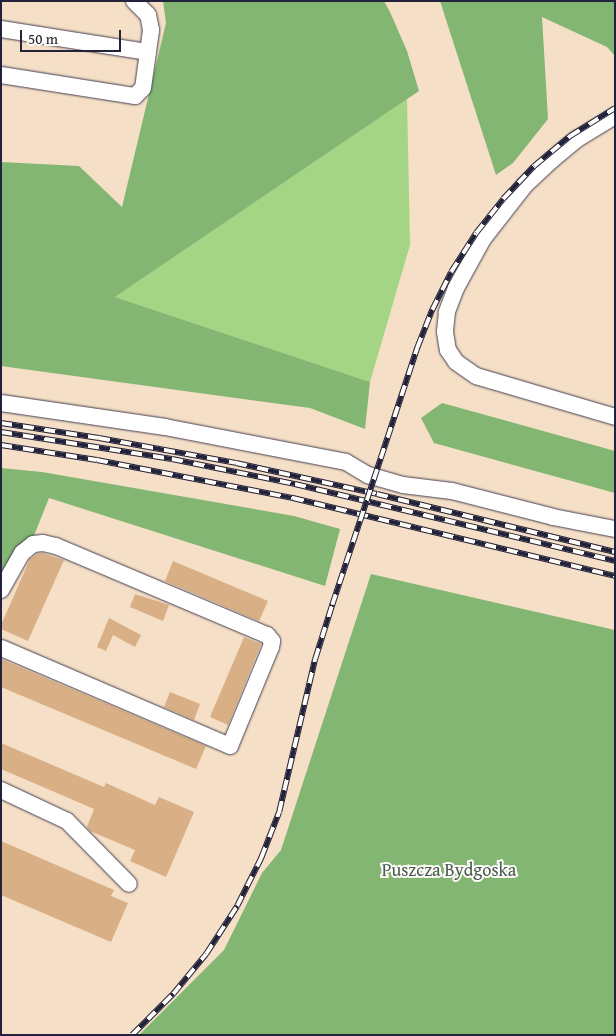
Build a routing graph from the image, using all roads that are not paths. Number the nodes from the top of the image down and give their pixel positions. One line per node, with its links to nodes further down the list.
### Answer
1 (134, 1): 3 (lane)
2 (1, 29): 3 (lane)
3 (148, 52): 4 (lane)
4 (1, 75)
5 (615, 116): 7 (lane)
6 (1, 403): 8 (lane)
7 (615, 417)
8 (615, 529)
9 (1, 590): 10 (lane)
10 (1, 648)
11 (1, 790): 12 (lane)
12 (129, 884)

